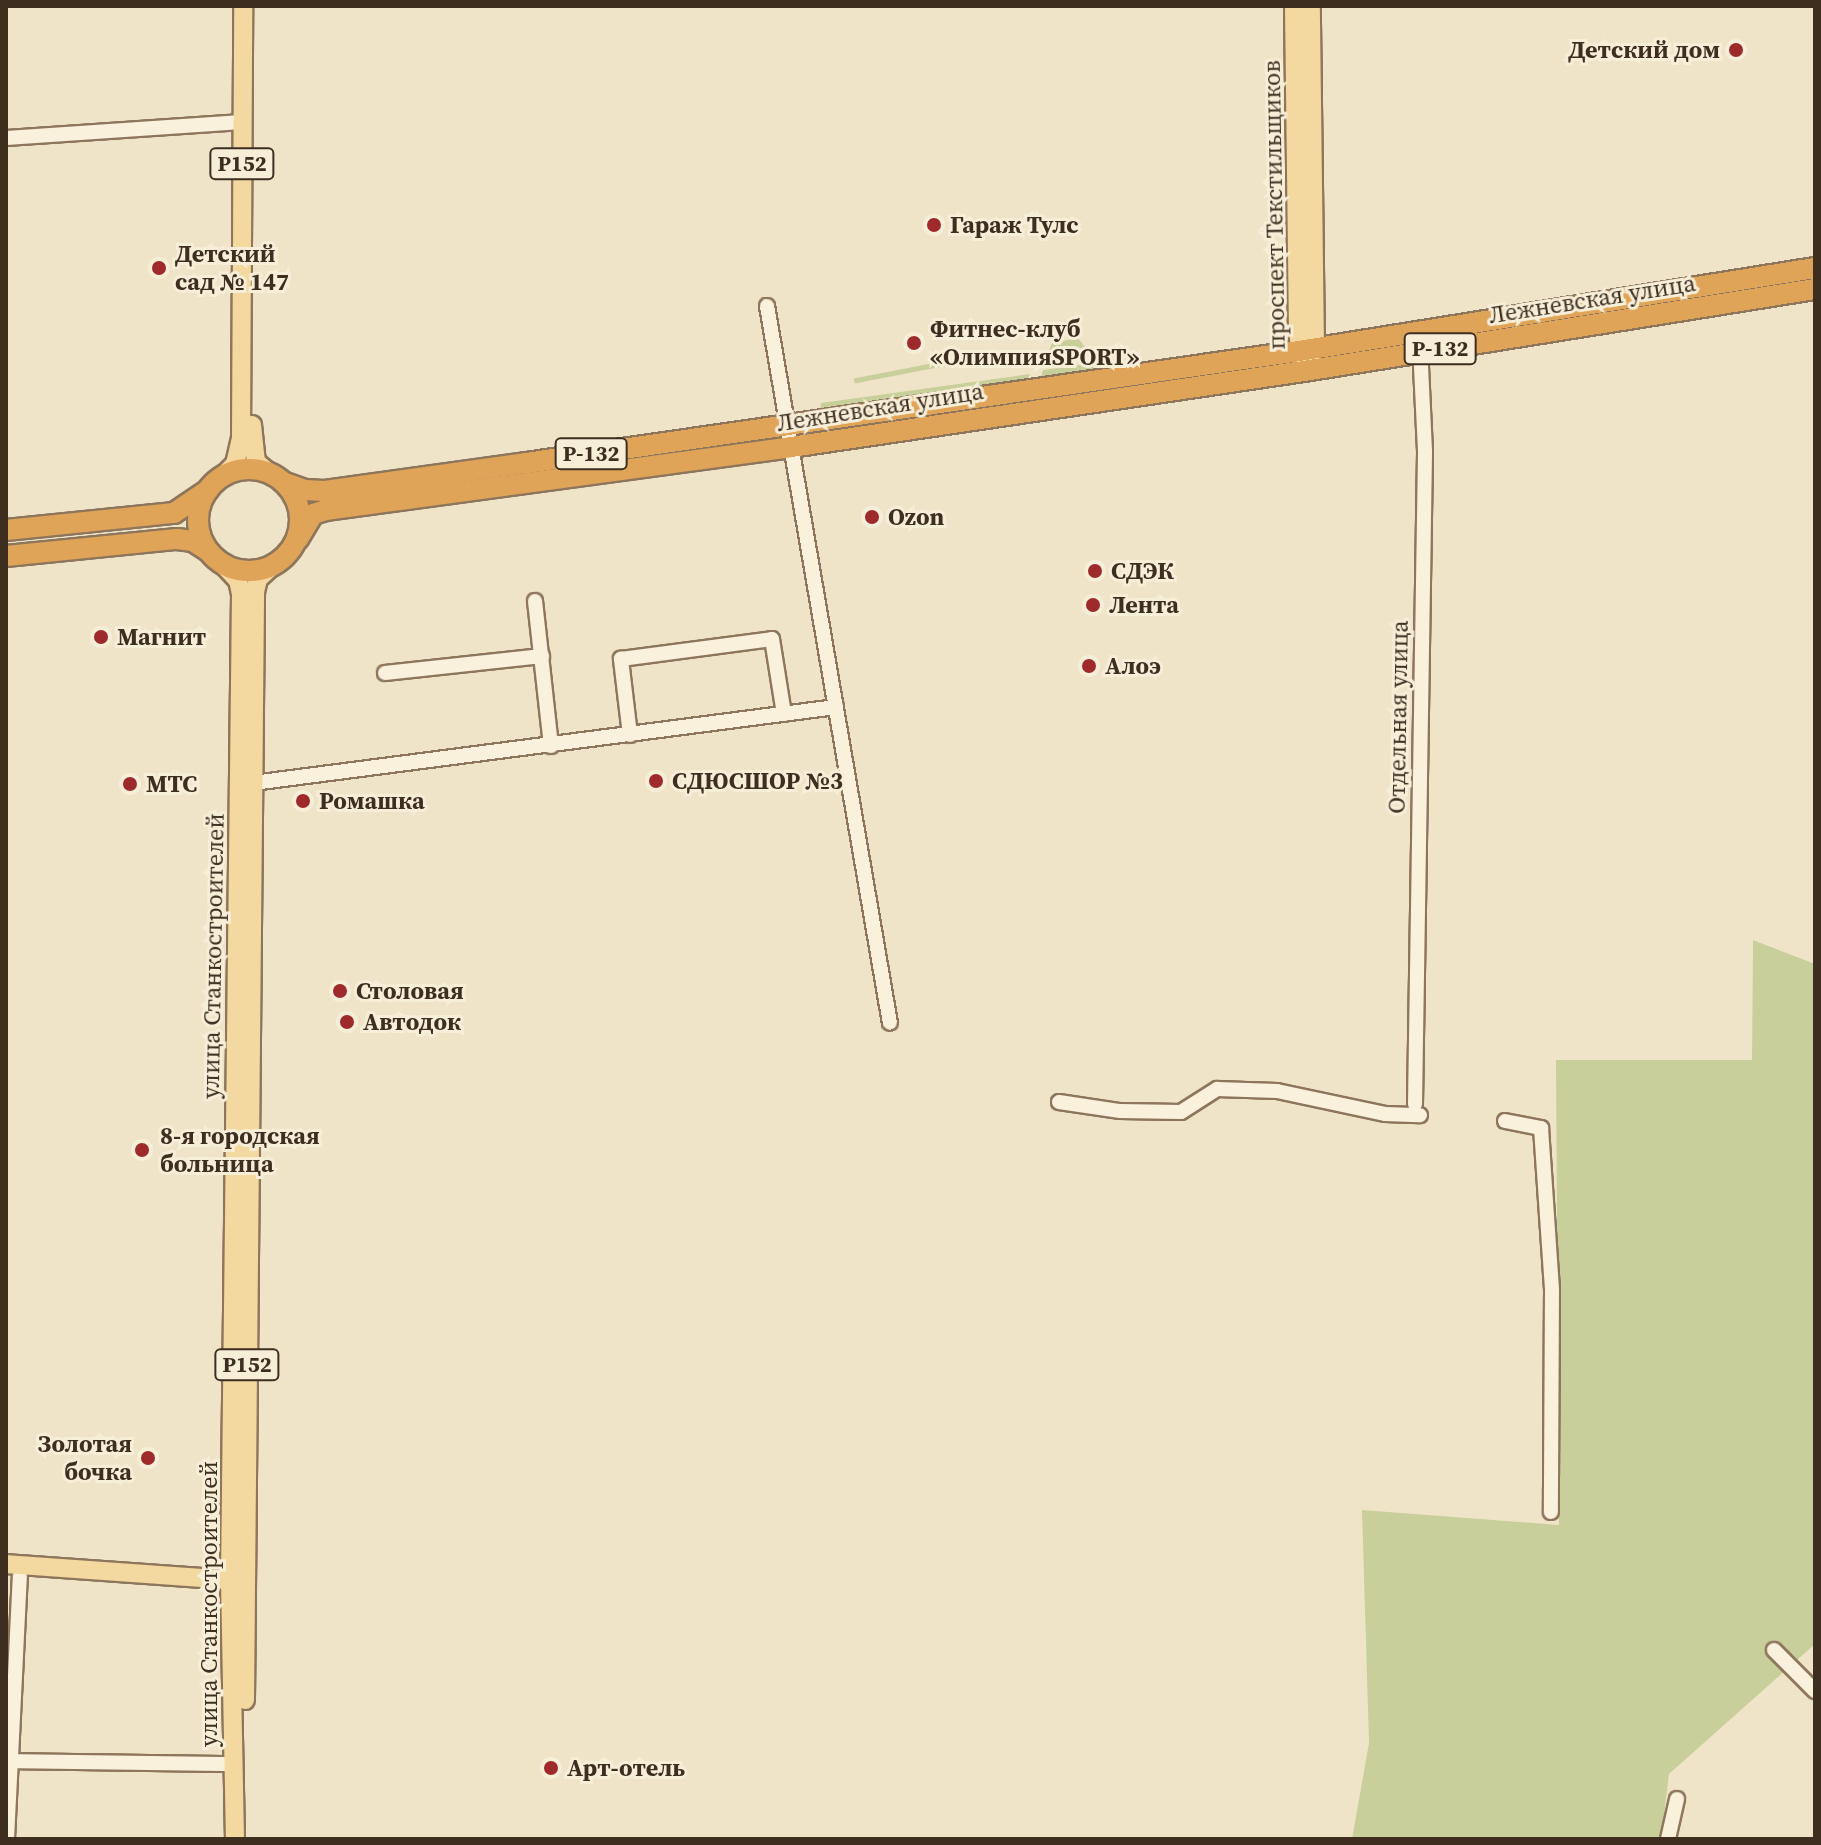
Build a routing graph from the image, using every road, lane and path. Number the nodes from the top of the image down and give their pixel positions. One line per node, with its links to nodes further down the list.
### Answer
1 (243, 6): 5 (main road, Р152)
2 (254, 6): 5 (main road, Р152)
3 (1294, 6): 11 (main road, проспект Текстильщиков)
4 (1311, 6): 11 (main road, проспект Текстильщиков)
5 (248, 122): 6 (street); 14 (main road, Р152); 15 (main road, Р152)
6 (6, 138)
7 (1815, 268): 10 (highway, Лежневская улица / Р-132)
8 (1815, 289): 10 (highway, Лежневская улица / Р-132)
9 (767, 306): 12 (street)
10 (1419, 342): 11 (highway, Лежневская улица / Р-132); 30 (street, Отдельная улица)
11 (1306, 357): 12 (highway, Лежневская улица / Р-132); 13 (highway, Лежневская улица / Р-132)
12 (788, 426): 13 (street); 14 (highway, Лежневская улица / Р-132)
13 (791, 447): 17 (highway, Лежневская улица / Р-132); 24 (street)
14 (277, 478): 15 (highway); 17 (highway)
15 (216, 483): 16 (highway); 19 (highway)
16 (6, 530)
17 (298, 539): 20 (highway)
18 (6, 556): 19 (highway)
19 (214, 556): 20 (highway); 34 (main road, улица Станкостроителей / Р152)
20 (270, 568): 28 (main road, улица Станкостроителей / Р152)
21 (535, 601): 22 (street)
22 (542, 656): 23 (street); 27 (street)
23 (385, 673)
24 (836, 707): 25 (street); 29 (street)
25 (784, 714): 26 (street); 26 (street)
26 (630, 735): 27 (street)
27 (551, 746): 28 (street)
28 (253, 783): 34 (main road, улица Станкостроителей / Р152)
29 (890, 1023)
30 (1059, 1102)
31 (1505, 1121): 32 (street)
32 (1551, 1512)
33 (13, 1570): 34 (main road); 37 (street)
34 (237, 1586): 38 (main road, улица Станкостроителей / Р152); 42 (main road, улица Станкостроителей / Р152)
35 (1774, 1650): 36 (street)
36 (1812, 1682)
37 (9, 1761): 38 (street); 40 (street)
38 (234, 1764): 41 (main road, улица Станкостроителей / Р152)
39 (1677, 1799): 43 (street)
40 (7, 1839)
41 (235, 1839)
42 (246, 1839)
43 (1668, 1839)

